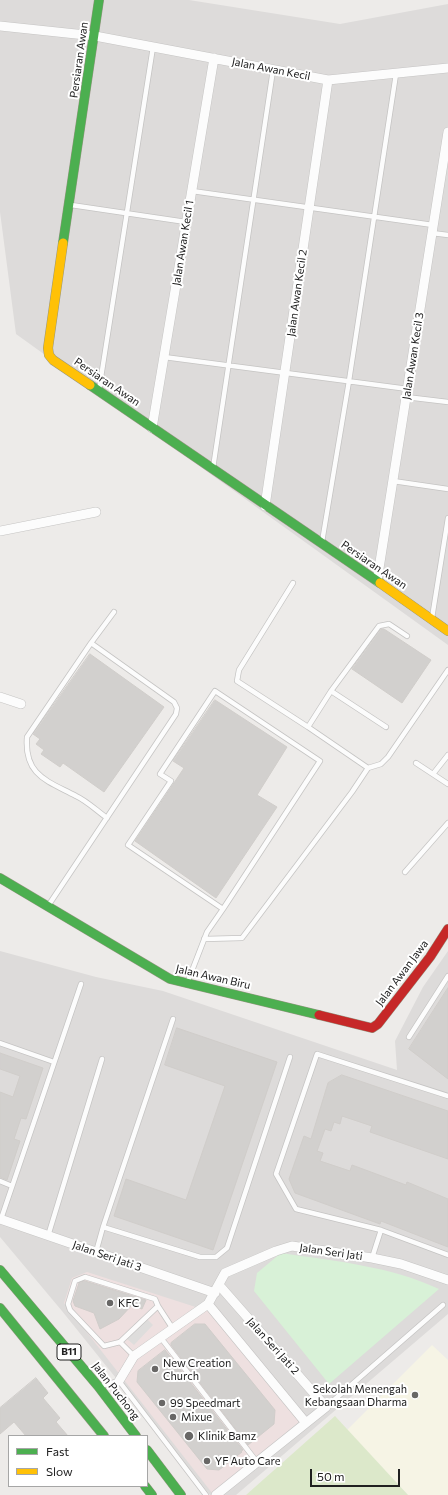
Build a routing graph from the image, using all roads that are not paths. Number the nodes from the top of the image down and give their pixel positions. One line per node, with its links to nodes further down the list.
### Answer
1 (100, 0): 3 (street, Persiaran Awan)
2 (0, 26): 3 (street, Jalan Awan Kecil)
3 (95, 36): 4 (street, Jalan Awan Kecil); 13 (street, Persiaran Awan)
4 (153, 47): 5 (street, Jalan Awan Kecil); 15 (lane)
5 (214, 58): 7 (street, Jalan Awan Kecil); 11 (street, Jalan Awan Kecil 1)
6 (448, 68): 8 (street, Jalan Awan Kecil)
7 (273, 69): 9 (street, Jalan Awan Kecil); 12 (lane)
8 (396, 73): 9 (street, Jalan Awan Kecil); 16 (lane)
9 (328, 80): 14 (street, Jalan Awan Kecil 2)
10 (448, 132): 18 (street, Jalan Awan Kecil 3)
11 (192, 191): 12 (lane); 17 (street, Jalan Awan Kecil 1)
12 (253, 199): 14 (lane); 21 (lane)
13 (70, 204): 15 (lane); 24 (street, Persiaran Awan)
14 (310, 207): 16 (lane); 22 (street, Jalan Awan Kecil 2)
15 (127, 213): 17 (lane); 24 (lane)
16 (374, 216): 18 (lane); 23 (lane)
17 (187, 222): 20 (street, Jalan Awan Kecil 1)
18 (433, 229): 19 (lane); 25 (street, Jalan Awan Kecil 3)
19 (448, 235)
20 (164, 357): 21 (lane); 27 (street, Jalan Awan Kecil 1)
21 (228, 365): 22 (lane); 28 (lane)
22 (285, 373): 23 (lane); 31 (street, Jalan Awan Kecil 2)
23 (349, 381): 25 (lane); 35 (lane)
24 (99, 391): 27 (street, Persiaran Awan)
25 (407, 393): 26 (lane); 29 (street, Jalan Awan Kecil 3)
26 (448, 402)
27 (152, 428): 28 (street, Persiaran Awan)
28 (213, 469): 31 (street, Persiaran Awan)
29 (393, 481): 30 (lane); 36 (street, Jalan Awan Kecil 3)
30 (448, 489)
31 (265, 506): 35 (street, Persiaran Awan)
32 (96, 512): 34 (street)
33 (448, 518): 39 (lane)
34 (0, 531)
35 (322, 544): 36 (street, Persiaran Awan)
36 (377, 581): 39 (street, Persiaran Awan)
37 (293, 583): 47 (lane)
38 (114, 612): 42 (lane)
39 (432, 619): 40 (street, Persiaran Awan)
40 (448, 630)
41 (407, 636): 44 (lane)
42 (91, 643): 54 (lane); 54 (lane)
43 (448, 670): 51 (lane)
44 (331, 691): 47 (lane); 48 (lane)
45 (0, 697): 46 (street)
46 (21, 704)
47 (308, 727): 51 (lane)
48 (386, 727)
49 (448, 755): 52 (lane)
50 (416, 763): 52 (lane)
51 (368, 768): 61 (lane)
52 (433, 774): 53 (lane)
53 (448, 784)
54 (107, 818): 58 (lane)
55 (448, 823): 56 (lane)
56 (405, 872)
57 (0, 878): 58 (street, Jalan Awan Biru)
58 (47, 907): 63 (street, Jalan Awan Biru)
59 (223, 909): 59 (lane); 61 (lane)
60 (448, 929): 66 (street, Jalan Awan Jawa)
61 (204, 939): 63 (lane)
62 (448, 976): 67 (lane)
63 (187, 982): 66 (street, Jalan Awan Biru)
64 (81, 984): 71 (lane)
65 (173, 1019): 76 (lane)
66 (372, 1028)
67 (409, 1037)
68 (0, 1043): 71 (lane)
69 (290, 1057): 76 (lane)
70 (102, 1059): 78 (lane)
71 (54, 1062): 74 (lane)
72 (448, 1096): 77 (lane)
73 (0, 1181): 74 (lane)
74 (12, 1186): 75 (lane)
75 (0, 1219): 78 (street, Jalan Seri Jati 3)
76 (103, 1227): 79 (lane)
77 (381, 1230): 80 (lane); 81 (lane)
78 (48, 1236): 79 (street, Jalan Seri Jati 3)
79 (96, 1252): 84 (street, Jalan Seri Jati 3)
80 (448, 1254)
81 (372, 1258): 83 (street, Jalan Seri Jati); 84 (street, Jalan Seri Jati)
82 (0, 1270): 94 (street, Jalan Puchong / B11)
83 (448, 1280)
84 (217, 1289): 85 (street, Jalan Seri Jati); 95 (street, Jalan Seri Jati 2)
85 (208, 1304): 89 (street, Jalan Seri Jati); 96 (street, Jalan Seri Jati 2)
86 (443, 1305): 95 (lane)
87 (158, 1306): 89 (lane); 91 (lane); 91 (lane)
88 (0, 1308): 97 (street, B11)
89 (173, 1329): 90 (street, Jalan Seri Jati)
90 (161, 1338): 92 (street, Jalan Seri Jati); 100 (lane)
91 (120, 1342): 92 (lane)
92 (134, 1356): 93 (street, Jalan Seri Jati)
93 (119, 1381): 94 (lane); 104 (lane)
94 (98, 1386): 98 (street, Jalan Puchong / B11)
95 (326, 1407): 96 (street)
96 (306, 1423): 100 (street)
97 (103, 1435)
98 (135, 1435)
99 (148, 1451): 103 (street)
100 (257, 1462): 105 (street)
101 (145, 1487): 102 (street)
102 (152, 1495)
103 (181, 1495)
104 (206, 1495)
105 (216, 1495)

